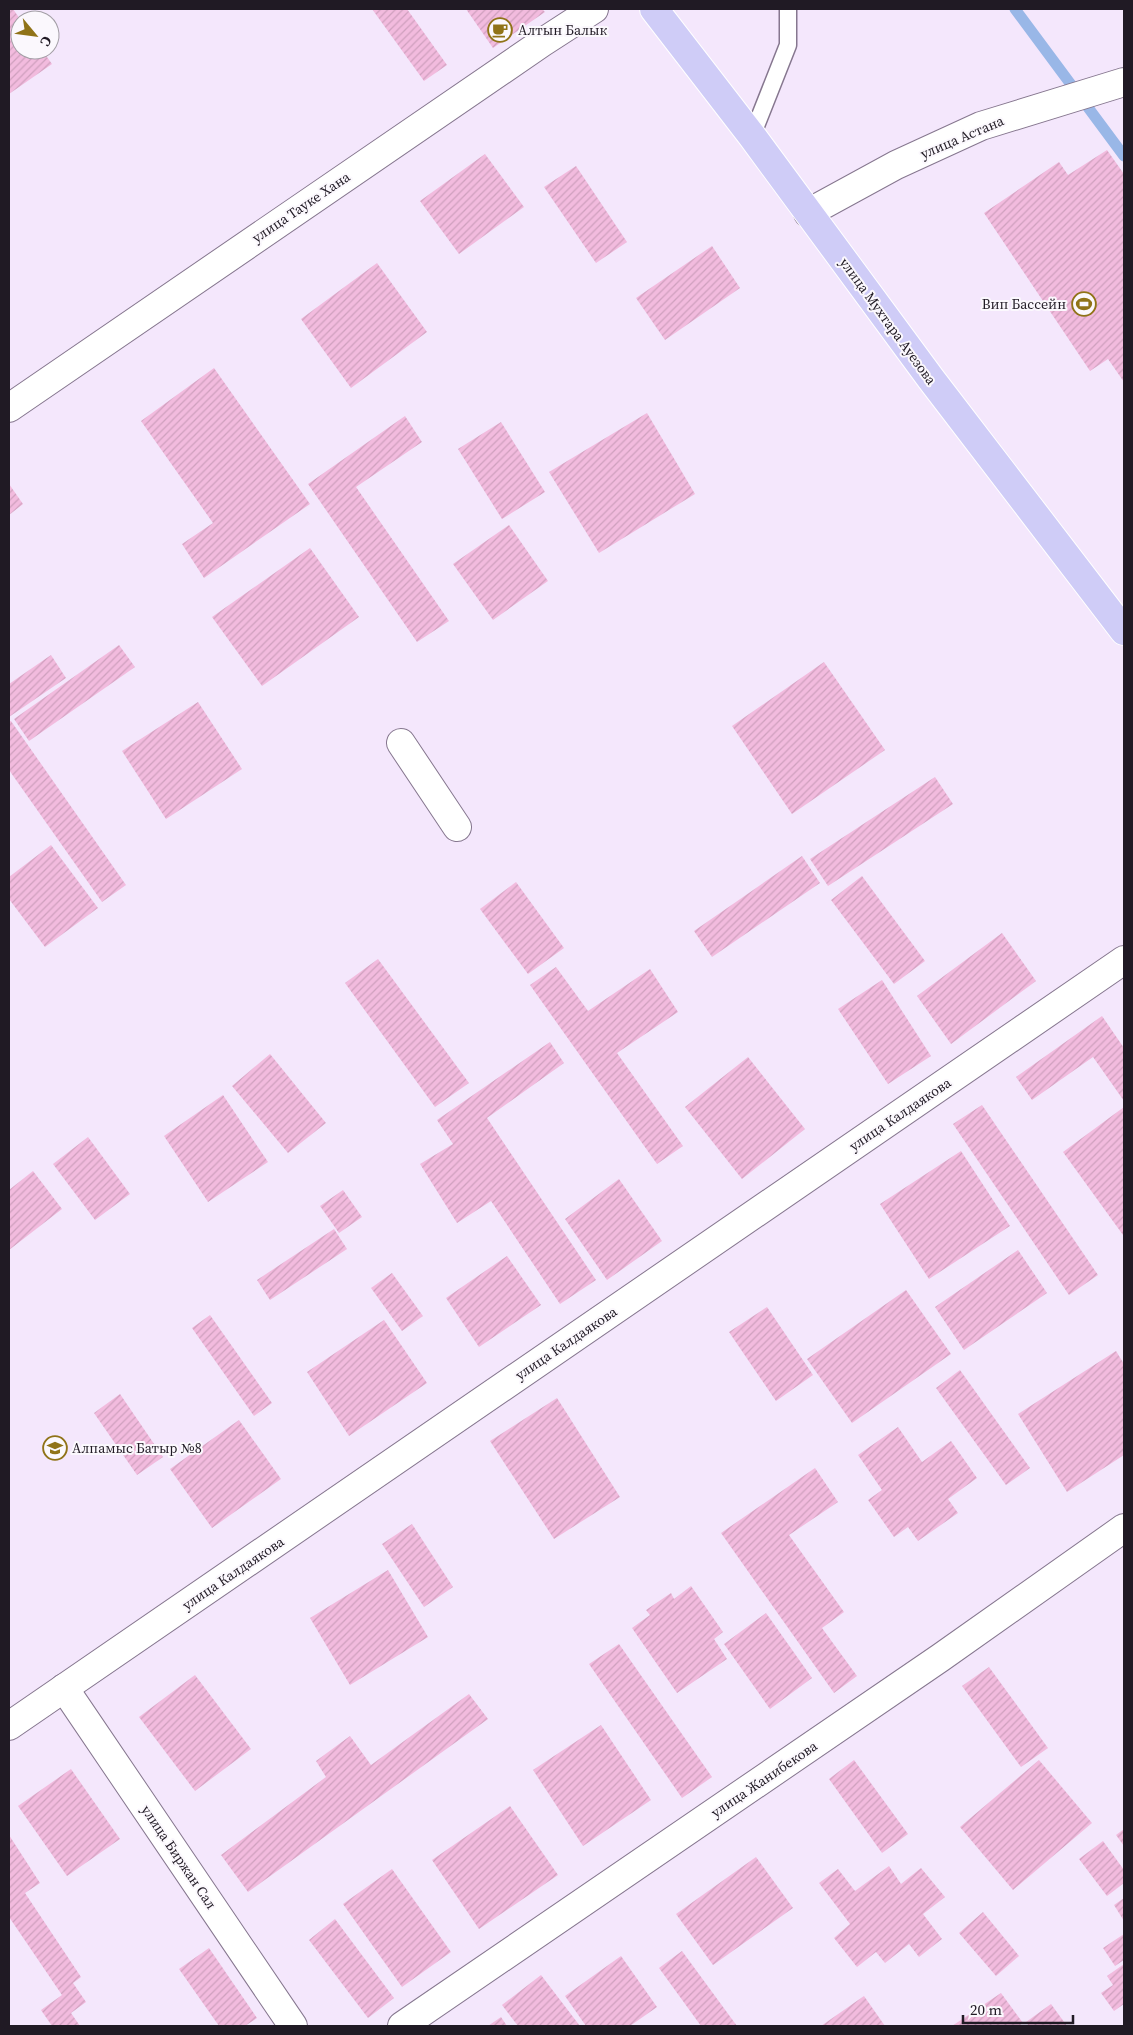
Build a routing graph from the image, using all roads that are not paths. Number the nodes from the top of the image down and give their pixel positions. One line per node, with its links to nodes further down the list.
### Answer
1 (594, 9): 7 (street, улица Тауке Хана)
2 (654, 9): 5 (main road, улица Мухтара Ауезова)
3 (788, 9): 5 (lane)
4 (1124, 82): 6 (street, улица Астана)
5 (752, 136): 6 (main road, улица Мухтара Ауезова)
6 (808, 212): 8 (main road, улица Мухтара Ауезова)
7 (9, 408)
8 (1124, 631)
9 (401, 743): 10 (street)
10 (457, 827)
11 (1124, 960): 13 (street, улица Калдаякова)
12 (1124, 1528): 16 (street, улица Жанибекова)
13 (64, 1688): 14 (street, улица Калдаякова); 15 (street, улица Биржан Сал)
14 (9, 1726)
15 (293, 2026)
16 (402, 2026)

